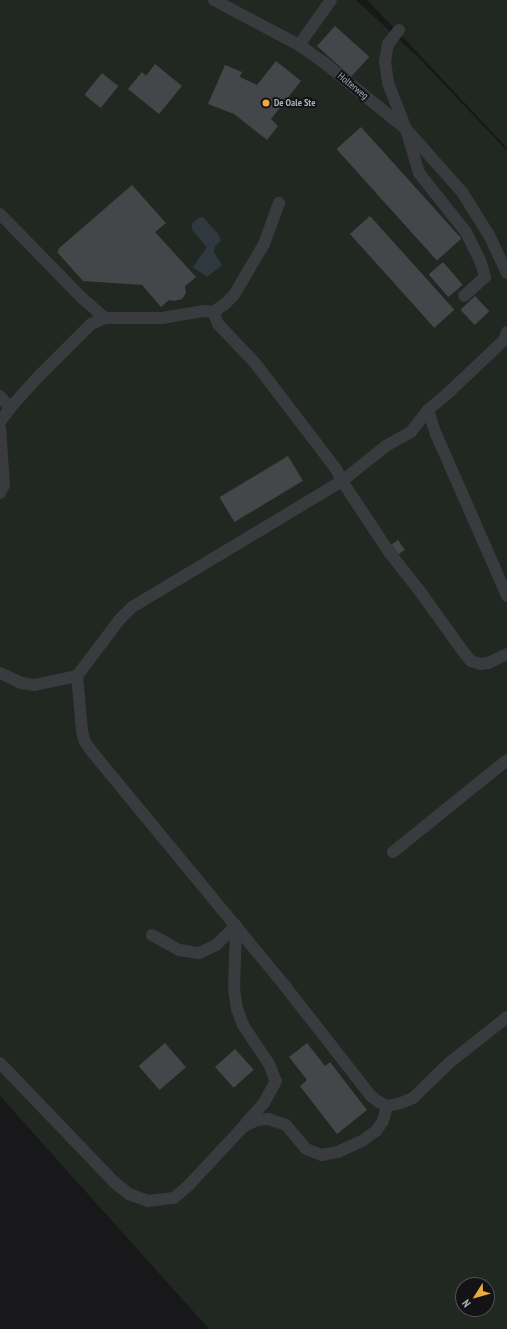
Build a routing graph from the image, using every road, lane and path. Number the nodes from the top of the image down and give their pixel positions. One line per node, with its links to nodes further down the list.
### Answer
1 (214, 0): 4 (lane, Holterweg)
2 (331, 0): 4 (lane)
3 (399, 30): 5 (lane)
4 (299, 45): 5 (lane, Holterweg)
5 (406, 129): 8 (lane); 9 (lane)
6 (279, 203): 10 (lane)
7 (0, 214): 11 (lane)
8 (507, 273)
9 (464, 296)
10 (213, 312): 11 (lane); 18 (lane)
11 (105, 318): 14 (lane)
12 (507, 332): 15 (lane)
13 (0, 396): 14 (lane)
14 (10, 408): 16 (lane)
15 (428, 410): 18 (lane); 20 (lane)
16 (0, 422)
17 (0, 428): 19 (lane)
18 (342, 481): 21 (lane); 23 (lane)
19 (0, 493)
20 (507, 596)
21 (507, 654)
22 (0, 673): 23 (lane)
23 (77, 676): 26 (lane)
24 (507, 760): 25 (lane)
25 (393, 852)
26 (236, 926): 27 (lane); 30 (lane); 31 (lane)
27 (152, 935)
28 (507, 1017): 30 (lane)
29 (0, 1062): 31 (lane)
30 (387, 1106): 31 (lane)
31 (244, 1126)

